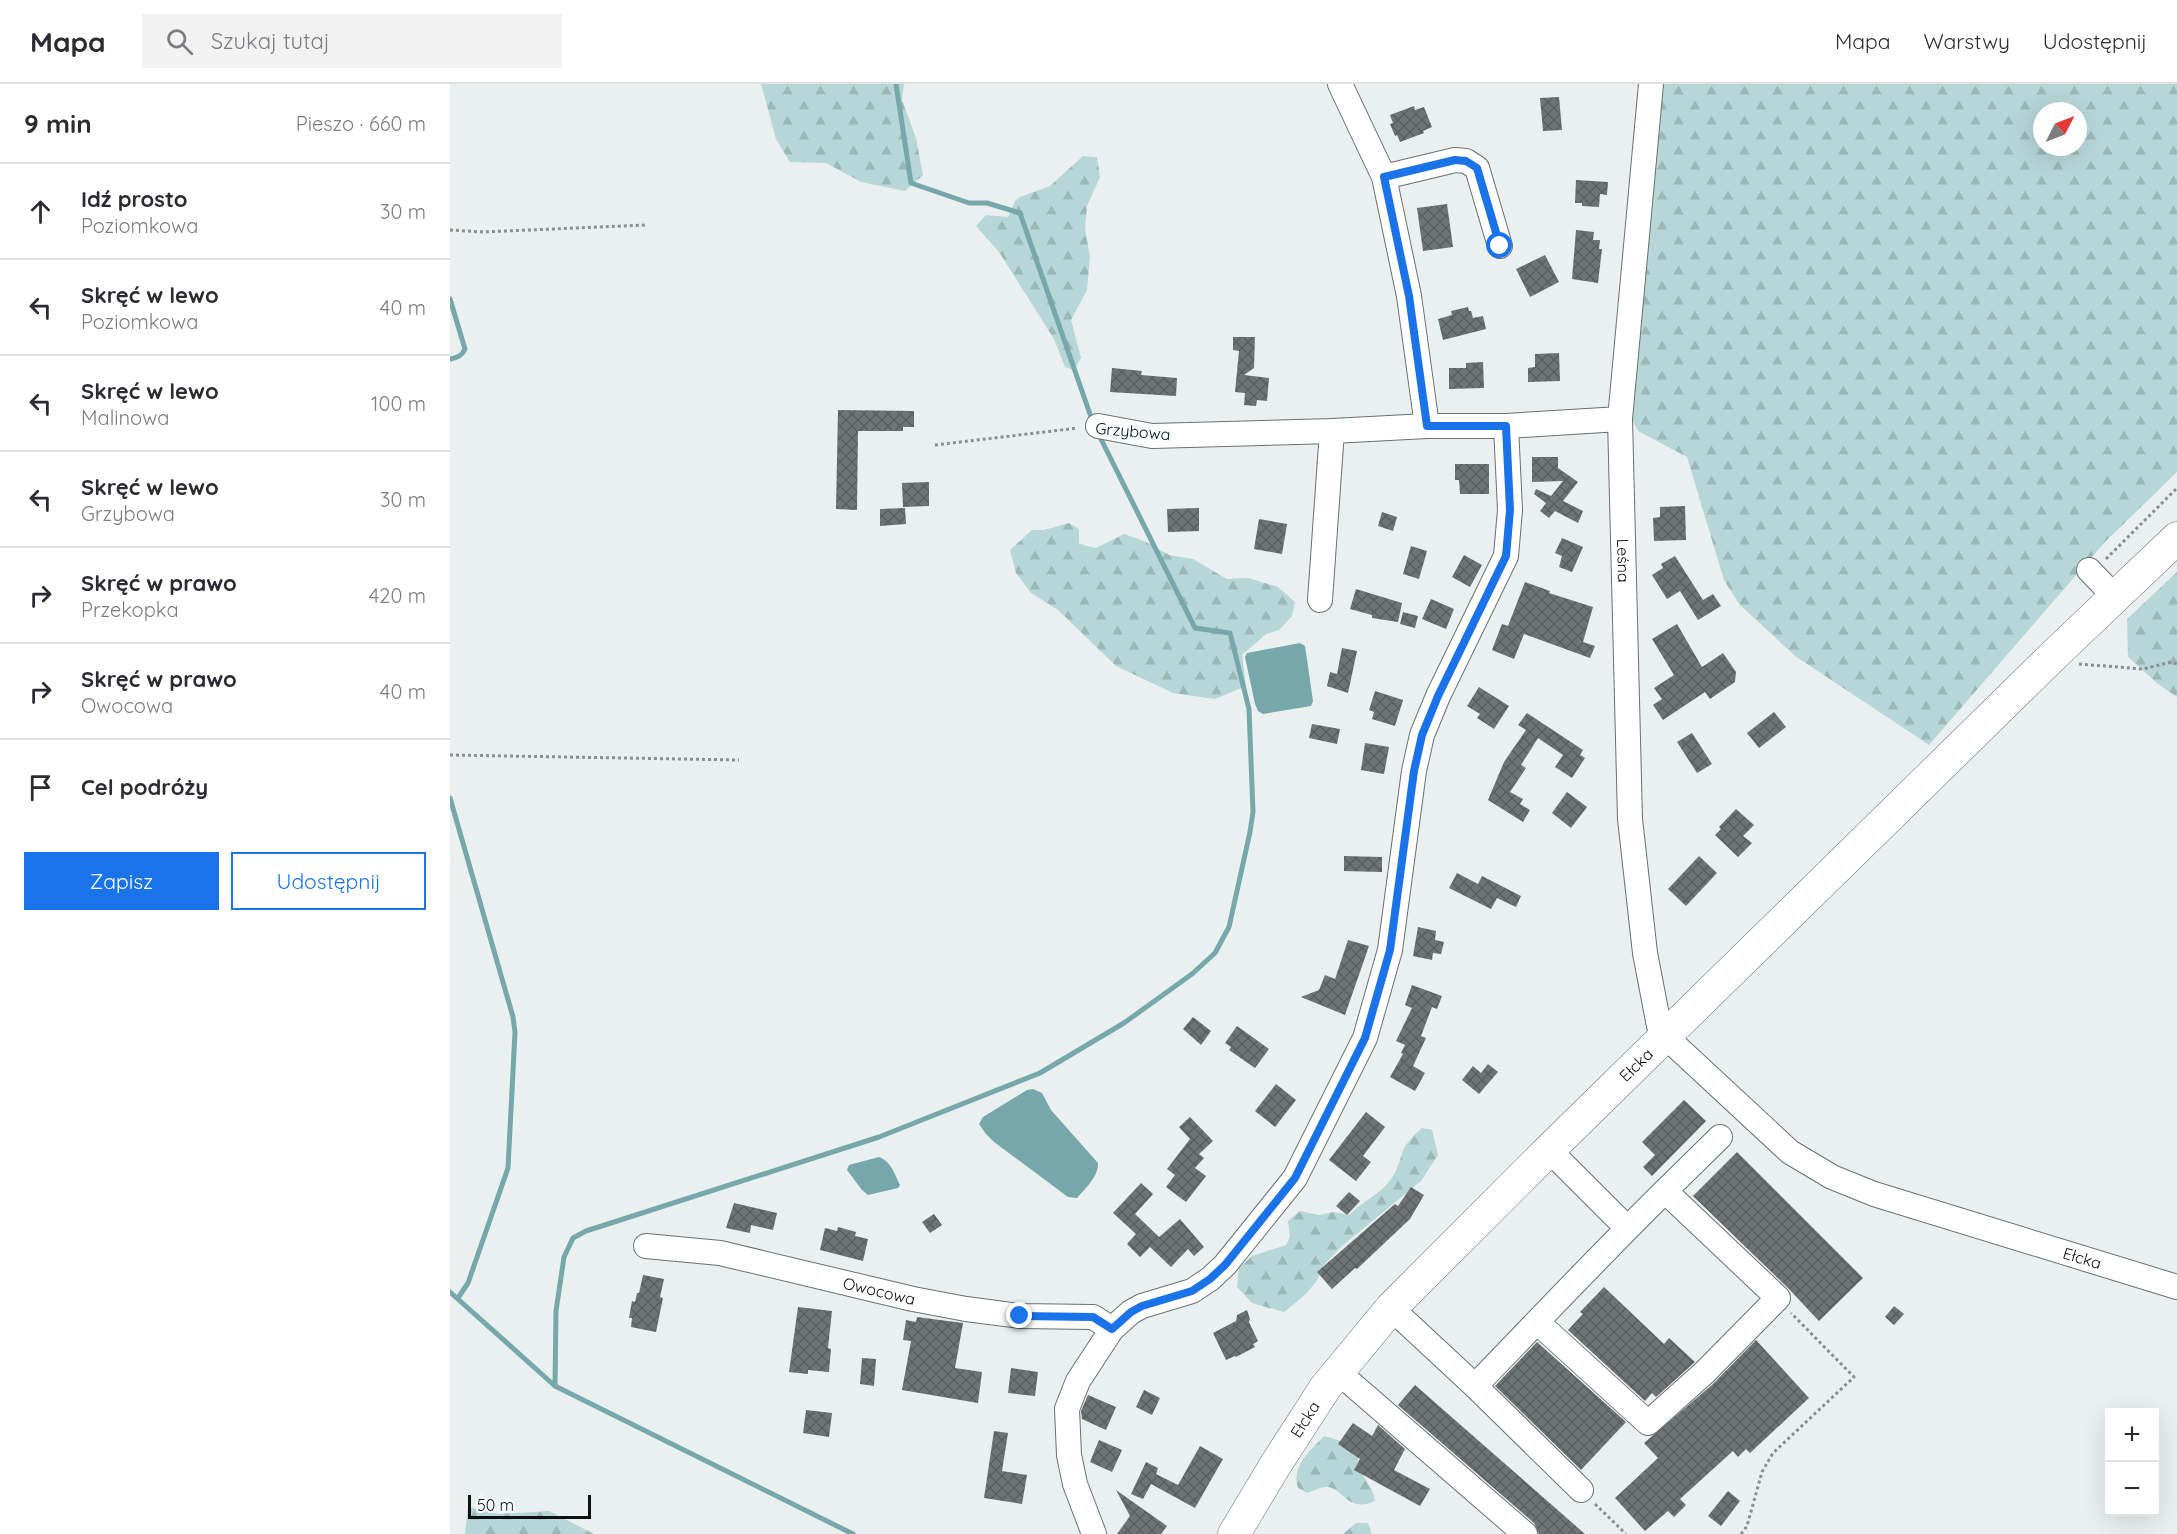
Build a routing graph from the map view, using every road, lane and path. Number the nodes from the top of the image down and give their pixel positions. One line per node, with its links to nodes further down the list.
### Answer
1 (1340, 84): 3 (street)
2 (1651, 84): 7 (street, Leśna)
3 (1384, 177): 6 (street); 9 (street)
4 (645, 225): 5 (path)
5 (450, 230)
6 (1500, 246)
7 (1620, 419): 10 (street, Grzybowa); 22 (street, Leśna)
8 (1098, 426): 11 (street, Grzybowa); 12 (path, Grzybowa)
9 (1427, 426): 10 (street, Grzybowa); 11 (street, Grzybowa)
10 (1506, 426): 32 (street)
11 (1332, 431): 17 (street)
12 (935, 445)
13 (2177, 488): 15 (path)
14 (2177, 538): 16 (main road)
15 (2090, 571): 16 (street)
16 (2115, 597): 18 (main road)
17 (1320, 600)
18 (2052, 656): 19 (path); 22 (main road)
19 (2177, 663)
20 (450, 755): 21 (path)
21 (739, 760)
22 (1665, 1036): 24 (main road, Ełcka); 28 (street, Ełcka)
23 (1720, 1137): 25 (street)
24 (1549, 1150): 26 (street); 30 (main road, Ełcka)
25 (1665, 1191): 26 (street); 29 (street)
26 (1627, 1228): 31 (street)
27 (646, 1246): 32 (street, Owocowa)
28 (2177, 1287)
29 (1778, 1298): 31 (street); 40 (path)
30 (1390, 1308): 33 (main road, Ełcka); 34 (street)
31 (1537, 1322): 34 (street)
32 (1112, 1329): 36 (street)
33 (1338, 1372): 37 (main road, Ełcka); 38 (street)
34 (1475, 1386): 35 (street)
35 (1581, 1490): 39 (path)
36 (1094, 1534)
37 (1234, 1534)
38 (1525, 1534)
39 (1626, 1534)
40 (1741, 1534)

